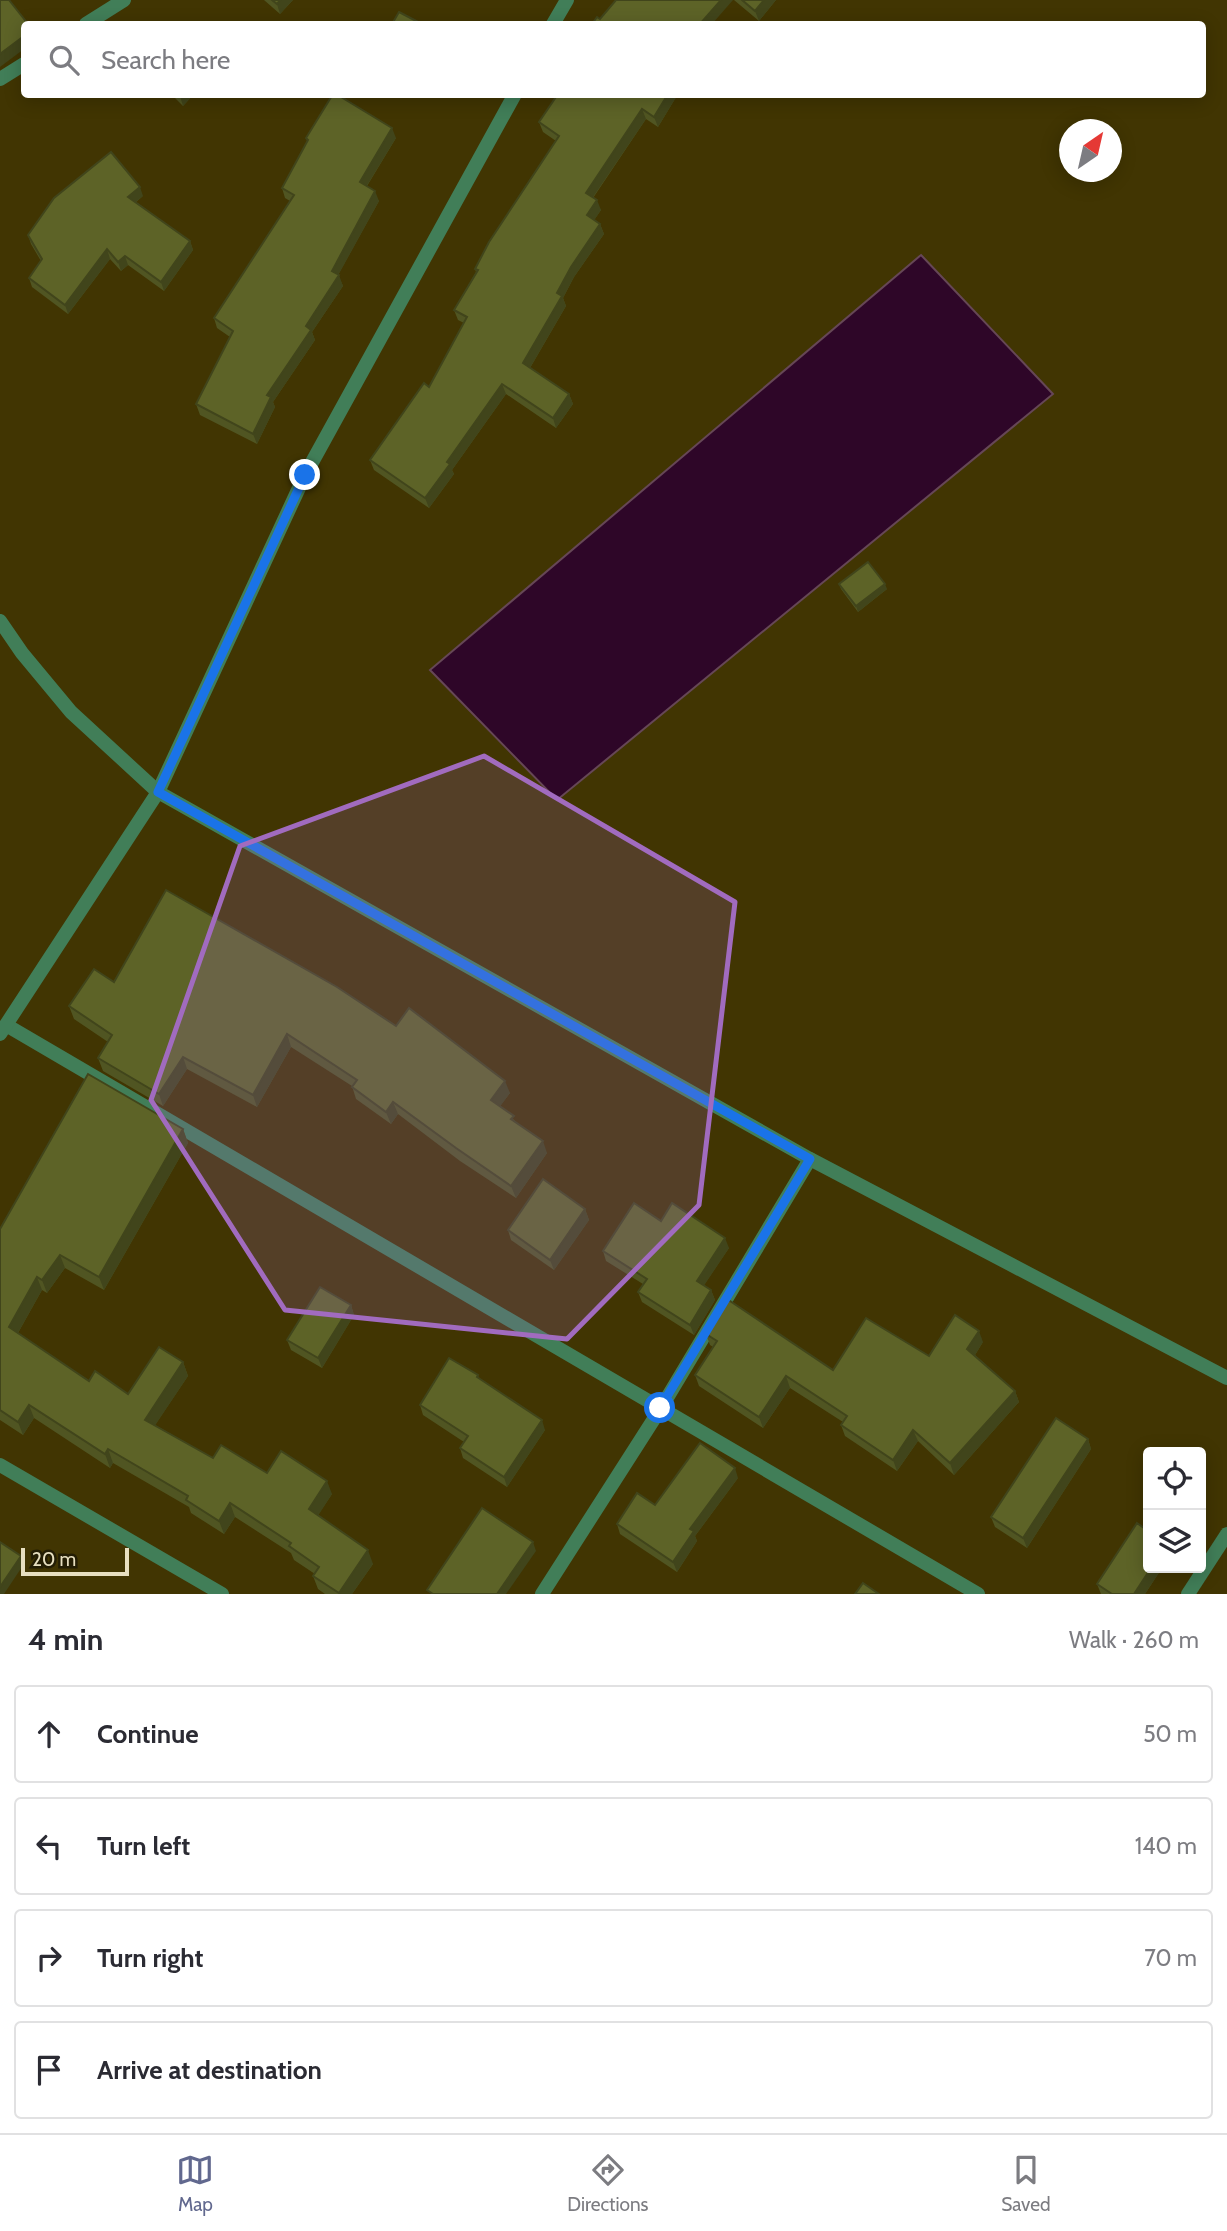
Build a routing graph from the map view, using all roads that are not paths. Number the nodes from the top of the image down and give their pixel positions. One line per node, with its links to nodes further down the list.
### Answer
1 (124, 0): 3 (street)
2 (567, 0): 4 (street)
3 (91, 21)
4 (556, 21)
5 (21, 66): 6 (street)
6 (0, 79)
7 (513, 98): 9 (street)
8 (0, 621): 9 (street)
9 (158, 792): 10 (street); 11 (street)
10 (3, 1029): 13 (street)
11 (810, 1159): 12 (street); 13 (street)
12 (1227, 1378)
13 (660, 1408): 17 (street); 18 (street)
14 (0, 1465): 16 (street)
15 (1227, 1534): 19 (street)
16 (222, 1594)
17 (542, 1594)
18 (978, 1594)
19 (1188, 1594)

